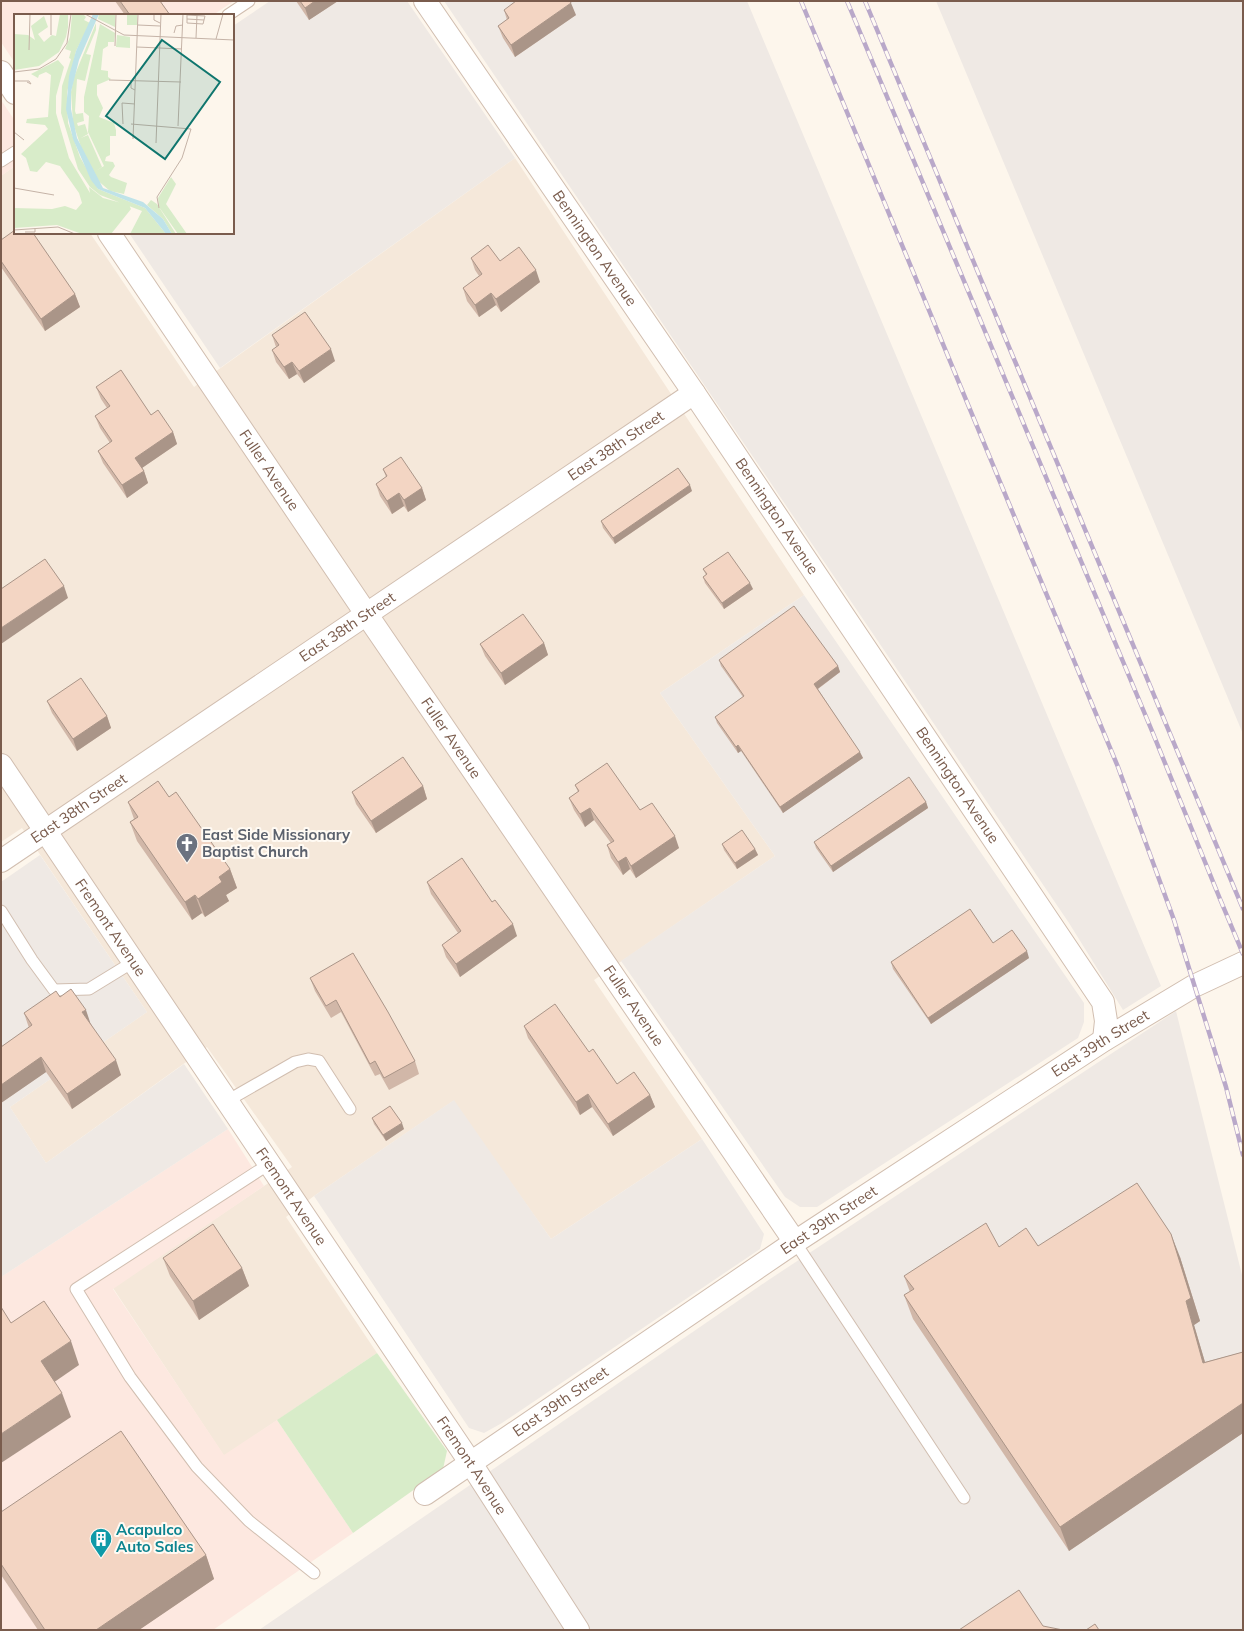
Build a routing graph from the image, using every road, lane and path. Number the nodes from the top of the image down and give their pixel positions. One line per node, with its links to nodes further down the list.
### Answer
1 (249, 1): 3 (lane)
2 (425, 1): 9 (street, Bennington Avenue)
3 (230, 14)
4 (1, 72): 5 (street)
5 (14, 92)
6 (14, 153): 7 (lane)
7 (1, 161)
8 (110, 234): 10 (street, Fuller Avenue)
9 (694, 393): 10 (street, East 38th Street); 17 (street, Bennington Avenue)
10 (367, 615): 12 (street, East 38th Street); 21 (street, Fuller Avenue)
11 (1, 766): 12 (street, Fremont Avenue)
12 (46, 832): 13 (street, East 38th Street); 15 (street, Fremont Avenue)
13 (1, 861)
14 (1, 911): 15 (lane)
15 (133, 962): 18 (street, Fremont Avenue)
16 (1243, 963): 17 (street, East 39th Street)
17 (1104, 1040): 21 (street, East 39th Street)
18 (227, 1101): 19 (lane); 20 (street, Fremont Avenue)
19 (350, 1109)
20 (269, 1164): 22 (street, Fremont Avenue); 25 (lane)
21 (795, 1242): 22 (street, East 39th Street); 24 (lane)
22 (470, 1462): 23 (street, East 39th Street); 26 (street, Fremont Avenue)
23 (425, 1494)
24 (964, 1498)
25 (314, 1573)
26 (578, 1630)

